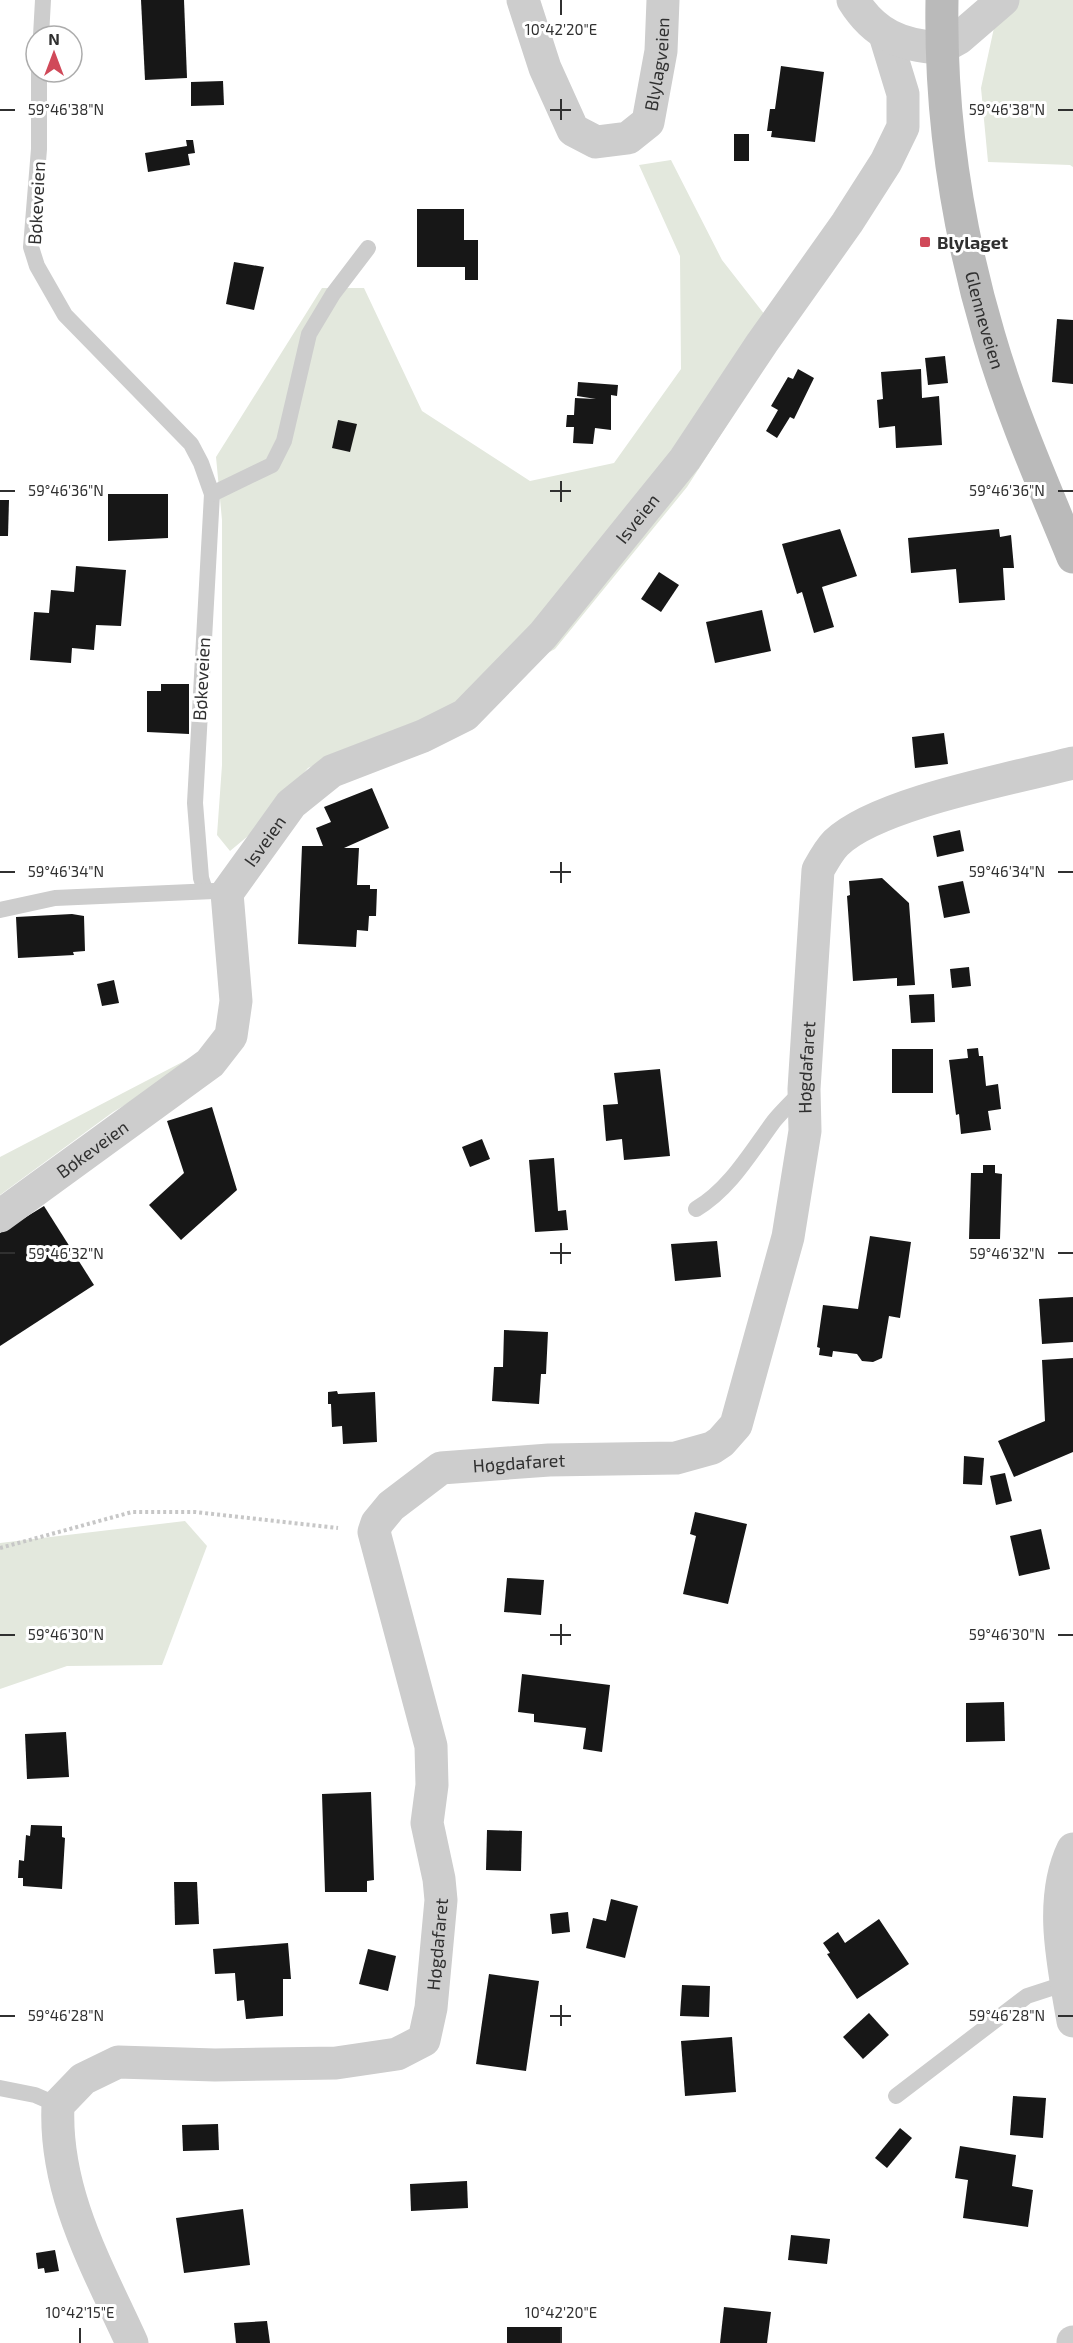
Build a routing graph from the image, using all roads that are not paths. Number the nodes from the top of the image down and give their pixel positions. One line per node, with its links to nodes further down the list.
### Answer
1 (43, 0): 7 (lane)
2 (523, 0): 3 (street, Blylagveien)
3 (663, 0)
4 (853, 0): 8 (street)
5 (942, 0): 9 (main road, Glenneveien)
6 (1003, 0): 9 (street)
7 (41, 24)
8 (885, 35): 9 (street); 15 (street, Isveien)
9 (941, 48): 13 (main road, Glenneveien)
10 (39, 84): 12 (lane, Bøkeveien)
11 (368, 248): 12 (lane)
12 (212, 494): 15 (lane, Bøkeveien)
13 (1073, 557)
14 (1073, 763): 17 (street, Høgdafaret)
15 (216, 892): 16 (lane); 19 (street, Bøkeveien)
16 (0, 910)
17 (804, 1089): 18 (lane); 25 (street, Høgdafaret)
18 (696, 1209)
19 (0, 1216)
20 (1073, 1849): 21 (street)
21 (1066, 1983): 22 (street); 24 (lane)
22 (1073, 2021)
23 (0, 2088): 25 (lane)
24 (896, 2096)
25 (58, 2105): 26 (street)
26 (132, 2343)

